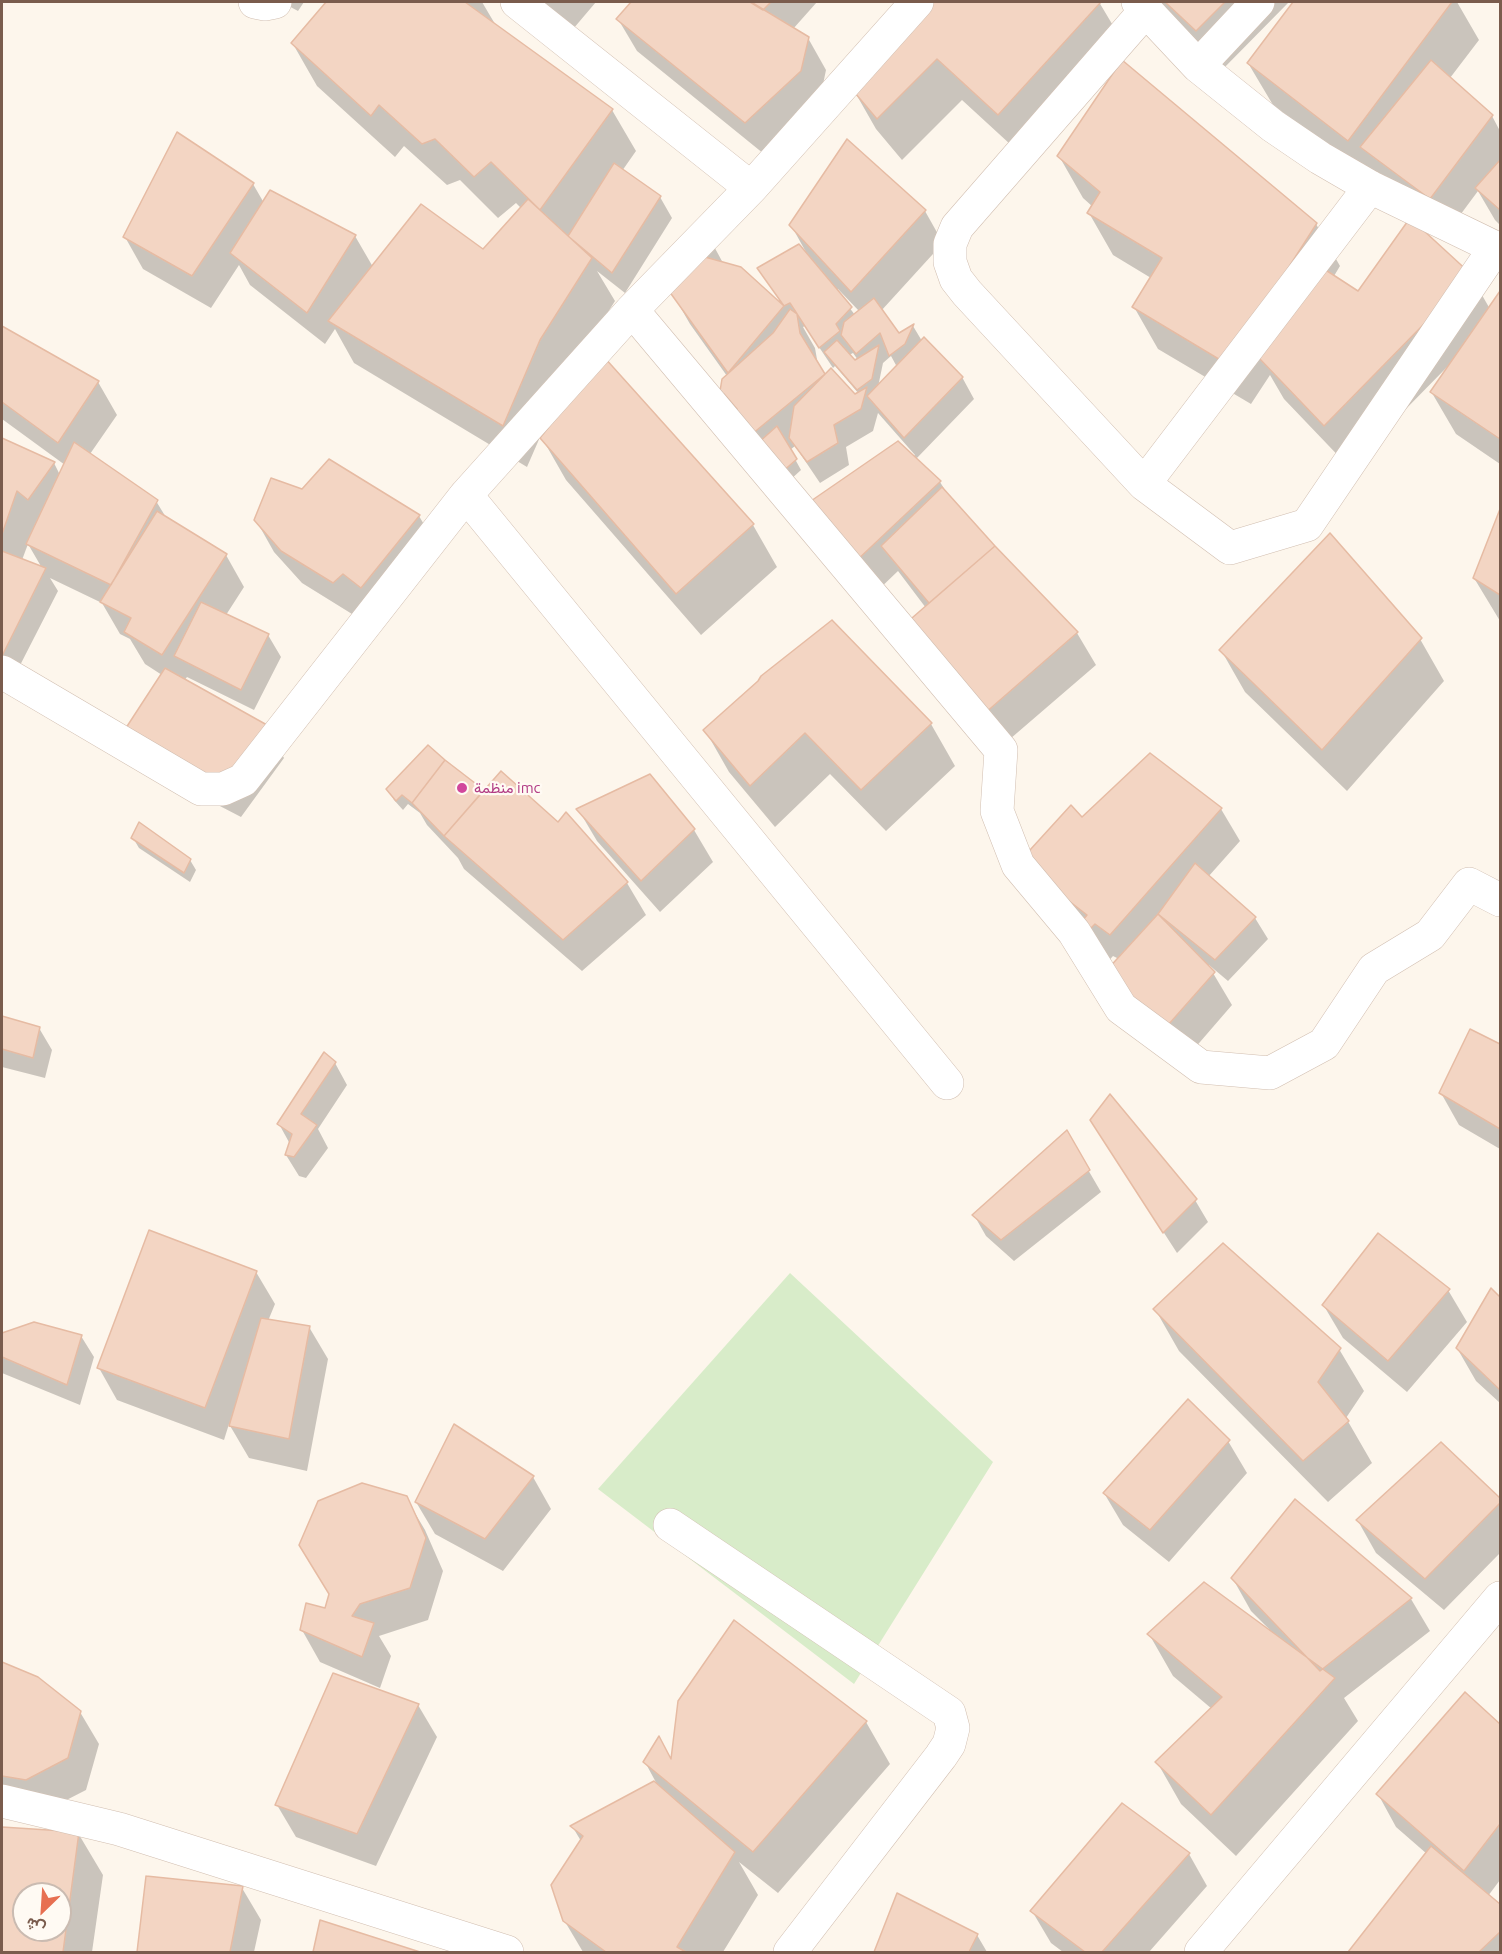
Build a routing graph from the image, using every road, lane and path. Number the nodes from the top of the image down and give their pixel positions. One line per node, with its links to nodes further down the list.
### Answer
1 (255, 2): 2 (street)
2 (275, 2)
3 (517, 2): 9 (street)
4 (917, 2): 9 (street)
5 (1258, 2): 7 (street)
6 (1142, 6): 7 (street); 12 (street)
7 (1198, 66): 8 (street)
8 (1370, 187): 10 (street); 12 (street)
9 (751, 188): 11 (street)
10 (1498, 249): 12 (street)
11 (632, 310): 13 (street); 15 (street)
12 (1144, 484)
13 (466, 495): 14 (street); 16 (street)
14 (2, 672)
15 (1500, 900)
16 (947, 1083)
17 (670, 1525): 21 (street)
18 (1500, 1598): 22 (street)
19 (2, 1801): 20 (street)
20 (507, 1953)
21 (790, 1953)
22 (1201, 1953)

